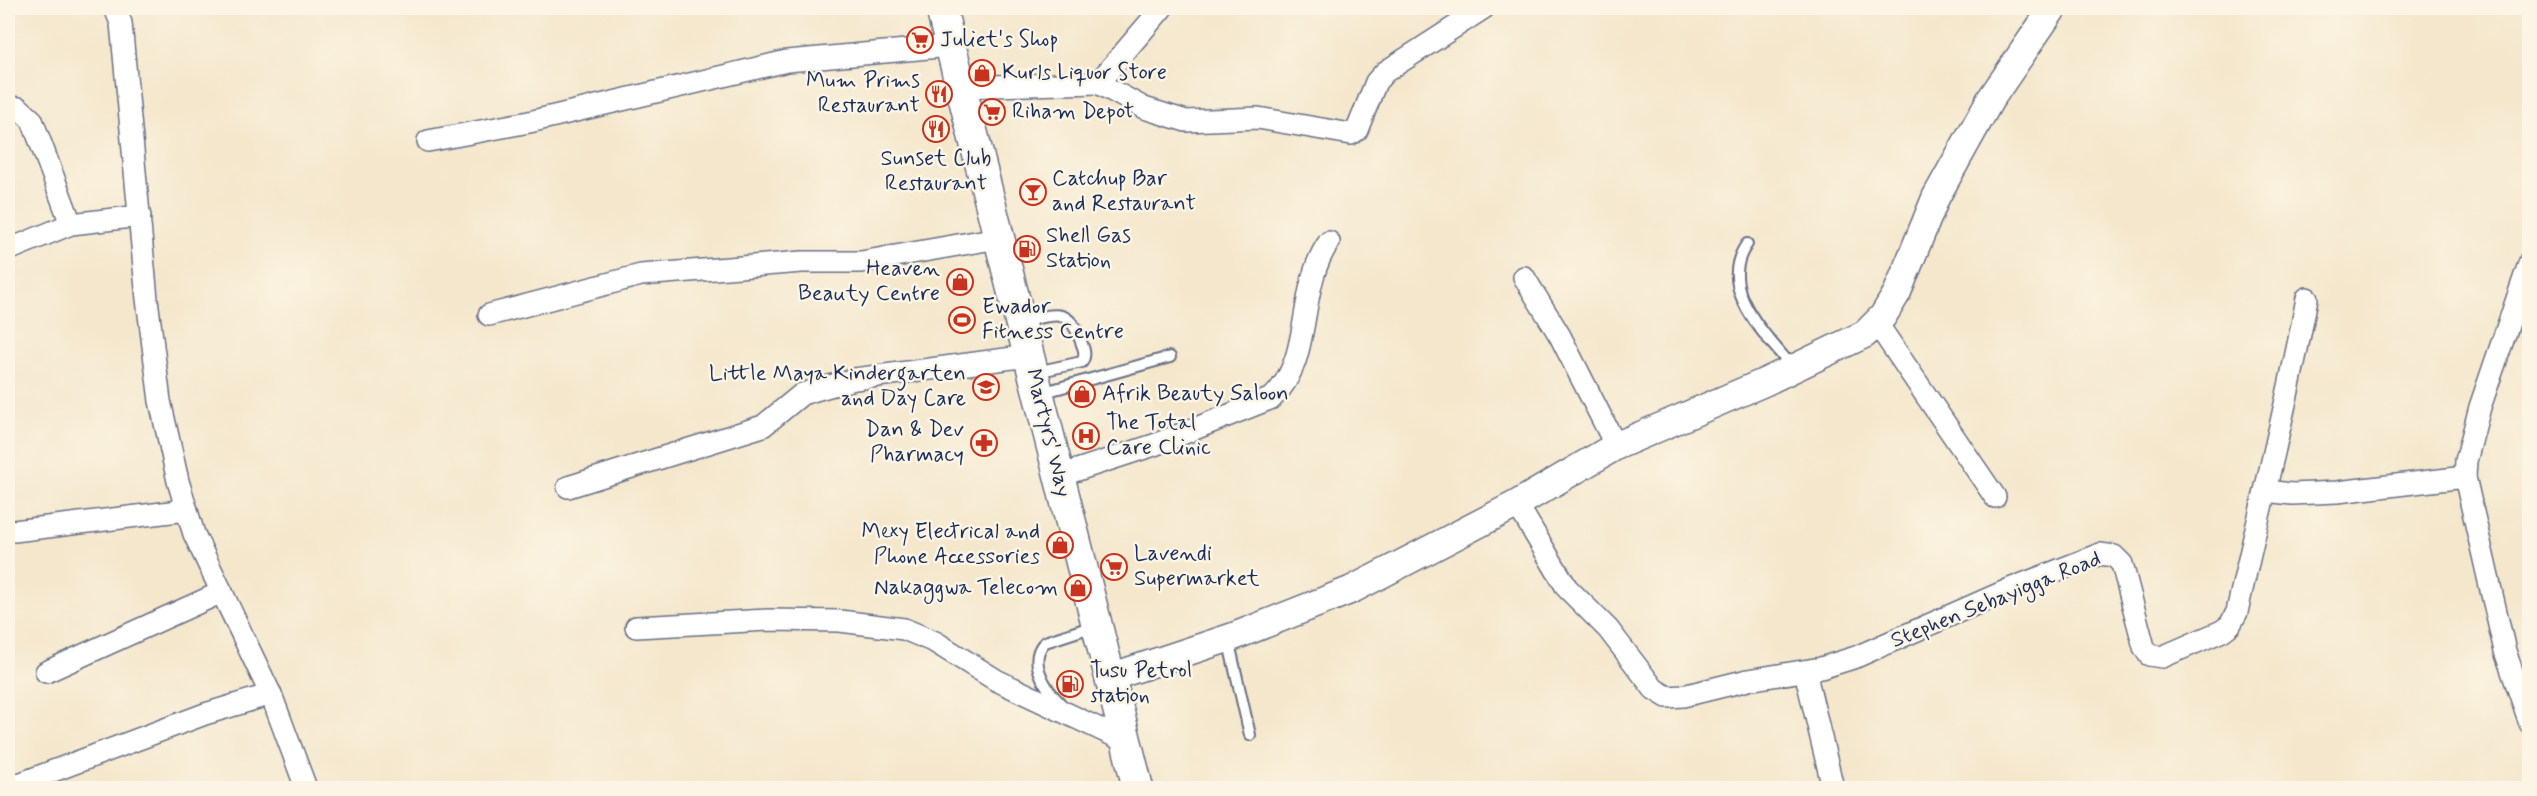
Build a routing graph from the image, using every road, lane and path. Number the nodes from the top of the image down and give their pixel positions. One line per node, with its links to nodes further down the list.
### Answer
1 (115, 8): 11 (street)
2 (941, 8): 6 (main road, Martyrs' Way)
3 (1162, 8): 7 (street)
4 (1484, 8): 7 (street)
5 (2054, 8): 22 (street)
6 (950, 46): 8 (main road, Martyrs' Way); 10 (street)
7 (1098, 83): 8 (street)
8 (960, 87): 13 (main road, Martyrs' Way)
9 (8, 107): 12 (street)
10 (428, 141)
11 (140, 216): 12 (street); 33 (street)
12 (70, 224): 16 (street)
13 (998, 238): 20 (street); 21 (main road, Martyrs' Way)
14 (1329, 242): 27 (street)
15 (1747, 244): 24 (lane)
16 (8, 250)
17 (2529, 261): 28 (street)
18 (1524, 277): 26 (street)
19 (2307, 298): 30 (street)
20 (489, 315)
21 (1019, 321): 25 (main road, Martyrs' Way); 25 (lane)
22 (1876, 322): 24 (street); 31 (street)
23 (1170, 357): 25 (lane)
24 (1793, 369): 26 (street)
25 (1033, 374): 27 (main road, Martyrs' Way); 29 (street)
26 (1616, 446): 32 (street)
27 (1059, 476): 36 (main road, Martyrs' Way)
28 (2465, 477): 30 (street); 44 (street)
29 (568, 487)
30 (2265, 491): 39 (street, Stephen Sebayigga Road)
31 (1995, 497)
32 (1517, 504): 38 (street); 39 (street, Stephen Sebayigga Road)
33 (187, 510): 34 (street); 35 (street)
34 (14, 531)
35 (222, 592): 40 (street); 42 (street)
36 (1098, 625): 41 (main road, Martyrs' Way); 43 (lane)
37 (636, 627): 43 (street)
38 (1228, 638): 41 (street); 45 (lane)
39 (1805, 670): 50 (street)
40 (46, 672)
41 (1111, 677): 46 (main road, Martyrs' Way)
42 (271, 694): 47 (street); 48 (street)
43 (1071, 713): 46 (street)
44 (2529, 723)
45 (1250, 735)
46 (1125, 741): 49 (main road, Martyrs' Way)
47 (8, 788)
48 (306, 789)
49 (1138, 789)
50 (1833, 789)

